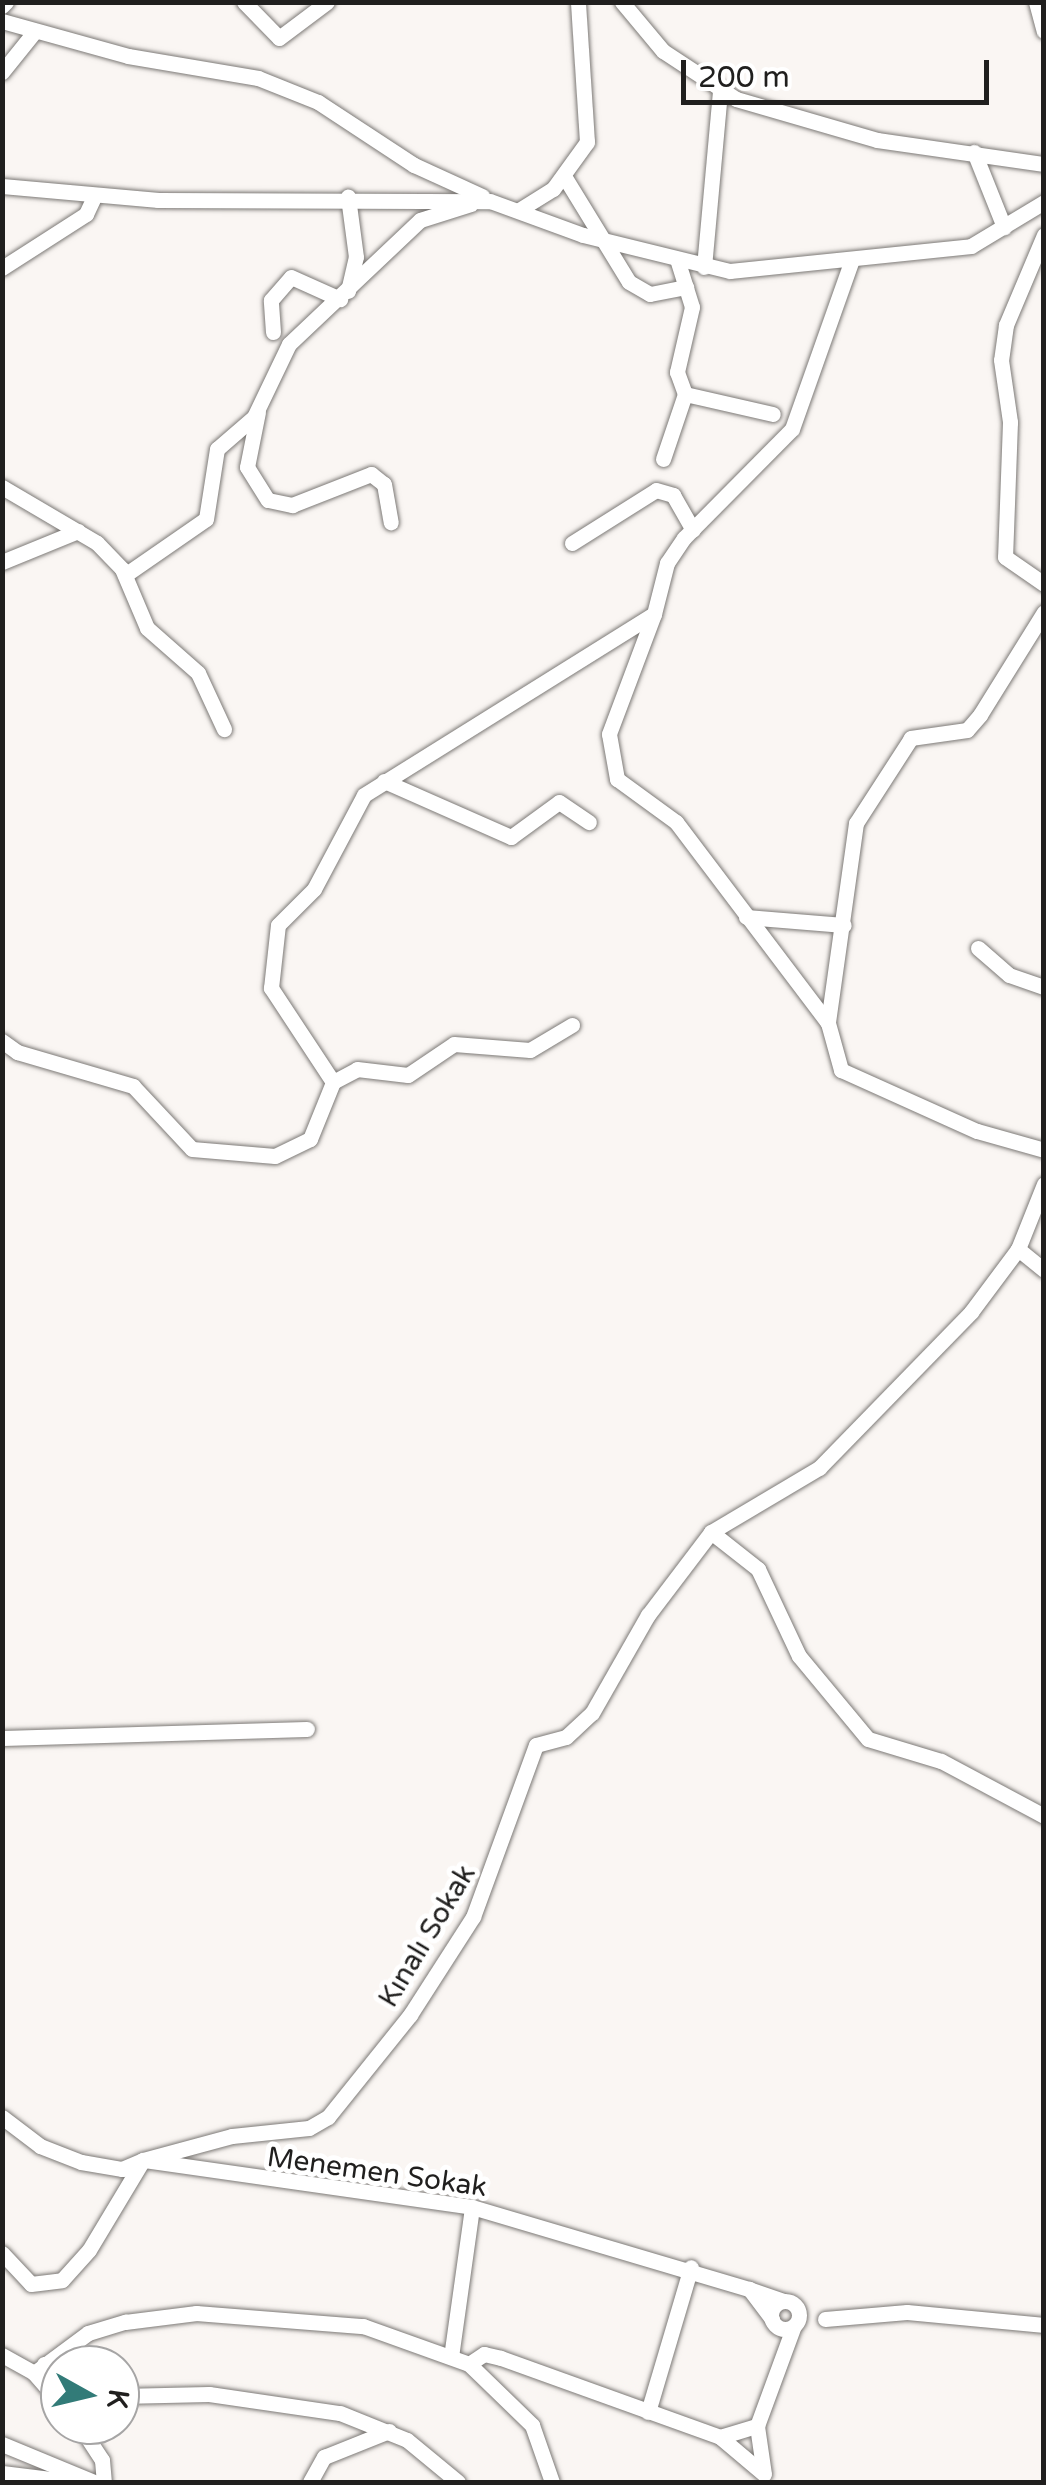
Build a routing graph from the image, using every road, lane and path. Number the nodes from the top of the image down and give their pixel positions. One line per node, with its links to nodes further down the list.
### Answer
1 (244, 2): 2 (street)
2 (328, 2)
3 (578, 2): 13 (street)
4 (622, 2): 10 (street)
5 (1036, 2): 8 (street)
6 (2, 21): 7 (street)
7 (35, 31): 9 (street); 17 (street)
8 (1044, 31)
9 (2, 72)
10 (720, 91): 11 (street); 25 (street)
11 (974, 152): 12 (street); 20 (street)
12 (1044, 164)
13 (564, 176): 19 (street); 22 (street)
14 (2, 186): 15 (street)
15 (95, 196): 16 (street); 26 (street)
16 (348, 197): 17 (street); 28 (street)
17 (490, 201): 19 (street); 28 (street)
18 (1044, 202): 20 (street)
19 (519, 210): 22 (street)
20 (1004, 227): 24 (street)
21 (1044, 236): 41 (street)
22 (601, 238): 23 (street); 27 (street)
23 (677, 259): 25 (street); 27 (street)
24 (851, 262): 25 (street); 36 (street)
25 (704, 266)
26 (2, 268)
27 (686, 287): 30 (street)
28 (344, 296): 29 (street); 31 (street)
29 (273, 332)
30 (684, 394): 32 (street); 33 (street)
31 (258, 412): 35 (street); 40 (street)
32 (773, 414)
33 (663, 460)
34 (2, 487): 37 (street)
35 (391, 522)
36 (693, 530): 38 (street); 43 (street)
37 (78, 531): 39 (street); 40 (street)
38 (572, 543)
39 (2, 562)
40 (125, 575): 44 (street)
41 (1044, 584)
42 (1044, 612): 48 (street)
43 (654, 614): 45 (street); 47 (street)
44 (224, 729)
45 (384, 781): 46 (street); 54 (street)
46 (589, 822)
47 (746, 918): 48 (street); 51 (street)
48 (844, 925): 51 (street)
49 (978, 948): 50 (street)
50 (1044, 987)
51 (828, 1023): 55 (street)
52 (572, 1024): 54 (street)
53 (2, 1041): 54 (street)
54 (334, 1082)
55 (1044, 1150)
56 (1044, 1184): 57 (street, Kınalı Sokak)
57 (1018, 1249): 58 (street); 59 (street, Kınalı Sokak)
58 (1044, 1270)
59 (710, 1532): 62 (street); 64 (street, Kınalı Sokak)
60 (307, 1730): 61 (street)
61 (2, 1738)
62 (1044, 1816)
63 (2, 2117): 64 (street, Menemen Sokak)
64 (142, 2160): 65 (street, Menemen Sokak); 66 (street)
65 (472, 2207): 67 (street, Menemen Sokak); 74 (street)
66 (2, 2253)
67 (691, 2268): 68 (street, Menemen Sokak); 79 (street)
68 (750, 2289): 69 (street, Menemen Sokak); 70 (street)
69 (783, 2301): 70 (street); 71 (street, Menemen Sokak)
70 (773, 2321): 71 (street); 76 (street)
71 (795, 2321): 72 (street); 76 (street)
72 (1044, 2325)
73 (2, 2355): 77 (street)
74 (451, 2357): 75 (street); 77 (street)
75 (469, 2364): 79 (street); 92 (street)
76 (777, 2366): 80 (street)
77 (39, 2368)
78 (140, 2396): 81 (street)
79 (648, 2412): 82 (street)
80 (756, 2426): 82 (street); 86 (street)
81 (389, 2430): 90 (street); 91 (street)
82 (720, 2437): 86 (street)
83 (2, 2444): 88 (street)
84 (92, 2445): 89 (street)
85 (2, 2473): 87 (street)
86 (766, 2478)
87 (74, 2482)
88 (94, 2482)
89 (104, 2482)
90 (310, 2482)
91 (458, 2482)
92 (552, 2482)

